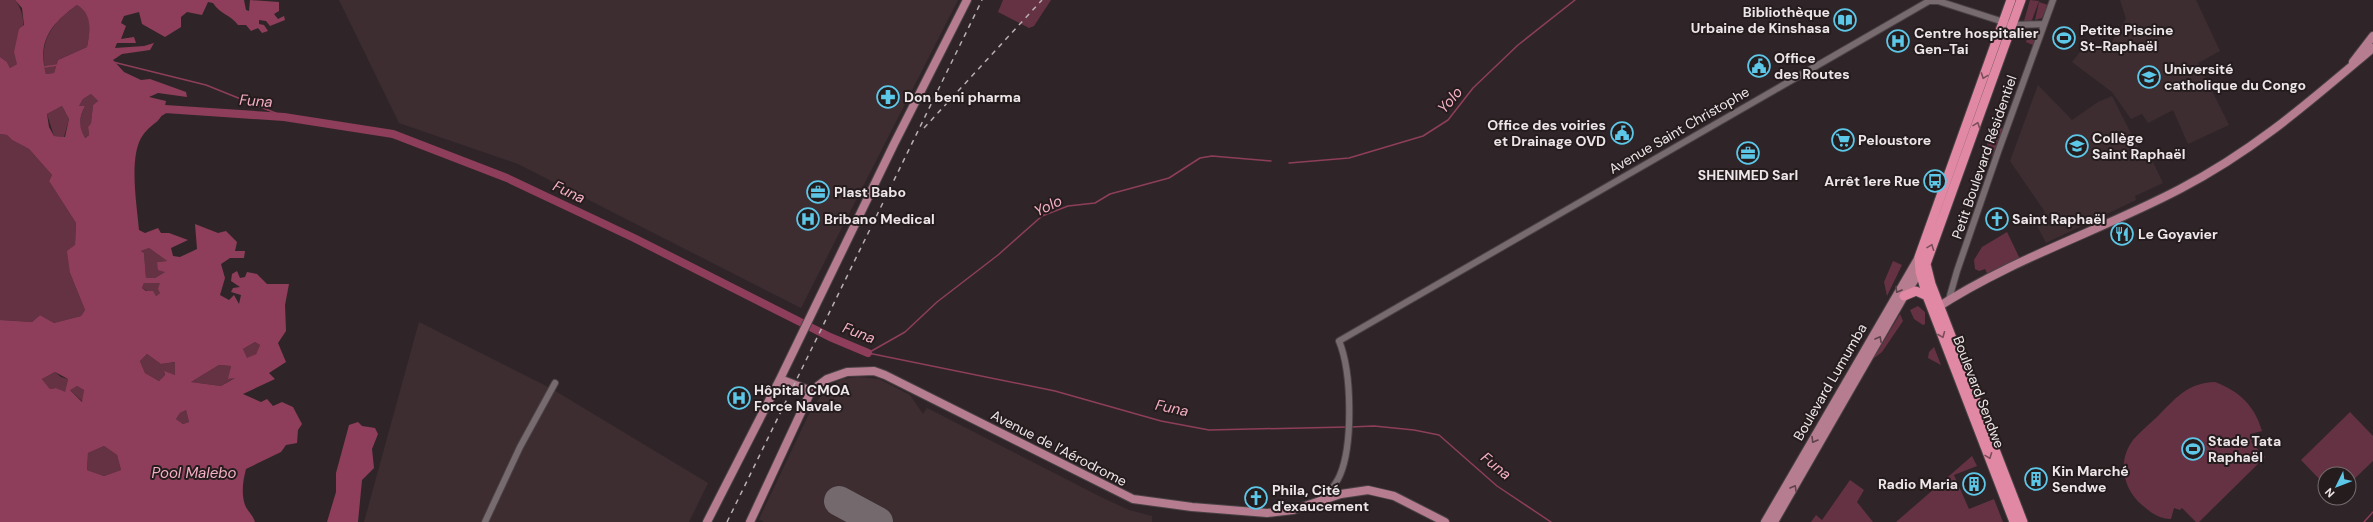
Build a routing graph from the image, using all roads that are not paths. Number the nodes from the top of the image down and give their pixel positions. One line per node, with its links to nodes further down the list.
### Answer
1 (967, 0): 17 (main road)
2 (2011, 0): 5 (highway, Boulevard Lumumba)
3 (2021, 0): 7 (highway, Boulevard Lumumba)
4 (2053, 0): 6 (street, Petit Boulevard Résidentiel)
5 (2003, 22): 7 (street, Avenue Saint Christophe); 11 (highway, Boulevard Lumumba, one-way to 11); 20 (street, Avenue Saint Christophe)
6 (2044, 24): 7 (street, Avenue Saint Christophe); 15 (street, Petit Boulevard Résidentiel)
7 (2013, 25): 11 (highway, Boulevard Lumumba, one-way to 7)
8 (2373, 36): 10 (main road)
9 (2373, 48): 10 (main road)
10 (2349, 68): 15 (main road)
11 (1922, 260): 12 (highway, Boulevard Lumumba); 16 (highway, Boulevard Sendwe); 25 (main road, Boulevard Lumumba, one-way to 25)
12 (1920, 272): 13 (main road, Boulevard Lumumba); 14 (highway, Boulevard Sendwe)
13 (1904, 296): 14 (highway); 26 (main road, Boulevard Lumumba, one-way to 13)
14 (1927, 296): 16 (highway, Boulevard Sendwe)
15 (1949, 300): 16 (main road)
16 (1936, 308): 27 (highway, Boulevard Sendwe, one-way to 27); 28 (highway, Boulevard Sendwe)
17 (780, 379): 19 (main road); 22 (main road)
18 (555, 383): 21 (street)
19 (811, 391): 20 (main road, Avenue de l’Aérodrome); 23 (main road)
20 (1322, 500): 24 (main road, Avenue de l’Aérodrome)
21 (485, 522)
22 (707, 522)
23 (750, 522)
24 (1445, 522)
25 (1765, 522)
26 (1774, 522)
27 (2014, 522)
28 (2023, 522)

